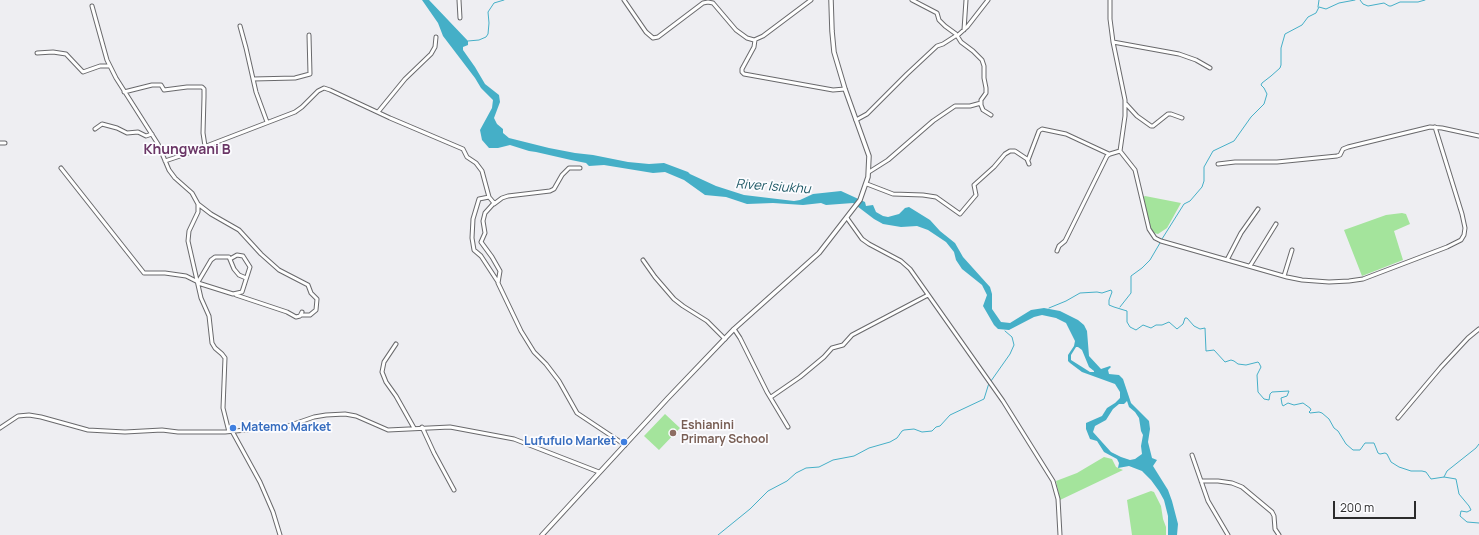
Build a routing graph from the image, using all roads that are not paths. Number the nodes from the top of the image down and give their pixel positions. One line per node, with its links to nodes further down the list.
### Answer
1 (459, 0): 10 (street)
2 (624, 0): 16 (street)
3 (811, 0): 16 (street)
4 (831, 0): 22 (street)
5 (912, 0): 14 (street)
6 (966, 0): 12 (street)
7 (988, 0): 12 (street)
8 (1110, 0): 17 (street)
9 (92, 6): 19 (street)
10 (460, 18)
11 (240, 26): 21 (street)
12 (964, 30): 14 (street)
13 (309, 35): 21 (street)
14 (957, 35): 24 (street); 29 (street)
15 (436, 37): 26 (street)
16 (755, 40): 22 (street)
17 (1113, 42): 20 (street); 25 (street)
18 (36, 53): 19 (street)
19 (109, 66): 23 (street)
20 (1210, 68)
21 (253, 79): 30 (street)
22 (845, 89): 29 (street)
23 (124, 92): 33 (street); 37 (street)
24 (981, 103): 27 (street); 46 (street)
25 (1126, 104): 28 (street); 38 (street)
26 (378, 112): 30 (street); 48 (street)
27 (991, 114)
28 (1182, 118)
29 (856, 120): 46 (street)
30 (267, 122): 37 (street)
31 (1435, 127): 34 (street); 43 (street); 62 (street)
32 (95, 129): 33 (street)
33 (152, 134): 40 (street)
34 (1479, 136)
35 (0, 143): 36 (street)
36 (5, 143)
37 (205, 146): 40 (street)
38 (1120, 151): 39 (street); 60 (street)
39 (1109, 154): 41 (street); 56 (street)
40 (165, 160): 49 (street)
41 (1028, 160): 42 (street); 47 (street)
42 (1029, 164)
43 (1218, 164)
44 (61, 168): 64 (street)
45 (580, 168): 50 (street)
46 (869, 172): 47 (street)
47 (866, 184): 54 (street)
48 (489, 197): 50 (street); 65 (street)
49 (198, 204): 52 (street); 53 (street)
50 (494, 204): 65 (street)
51 (1258, 209): 60 (street)
52 (206, 210): 53 (street); 66 (street)
53 (198, 212): 64 (street)
54 (847, 218): 67 (street); 68 (street)
55 (1276, 224): 61 (street)
56 (1057, 250)
57 (1292, 250): 62 (street)
58 (230, 258): 63 (street); 63 (street); 64 (street)
59 (644, 260): 70 (street)
60 (1226, 260): 61 (street)
61 (1250, 266): 62 (street)
62 (1284, 276)
63 (246, 278): 66 (street)
64 (198, 282): 66 (street); 78 (street)
65 (498, 284): 79 (street)
66 (230, 293)
67 (928, 295): 72 (street); 86 (street)
68 (734, 329): 70 (street); 72 (street)
69 (1479, 329): 73 (street)
70 (725, 339): 79 (street)
71 (396, 344): 77 (street)
72 (772, 397): 75 (street)
73 (1398, 418)
74 (422, 427): 77 (street); 81 (street); 83 (street)
75 (788, 427)
76 (0, 428): 78 (street)
77 (414, 428): 78 (street)
78 (230, 432): 84 (street)
79 (625, 445): 81 (street)
80 (1192, 455): 82 (street)
81 (598, 472): 85 (street)
82 (1201, 481): 87 (street); 88 (street)
83 (454, 490)
84 (280, 535)
85 (542, 535)
86 (1060, 535)
87 (1228, 535)
88 (1279, 535)

